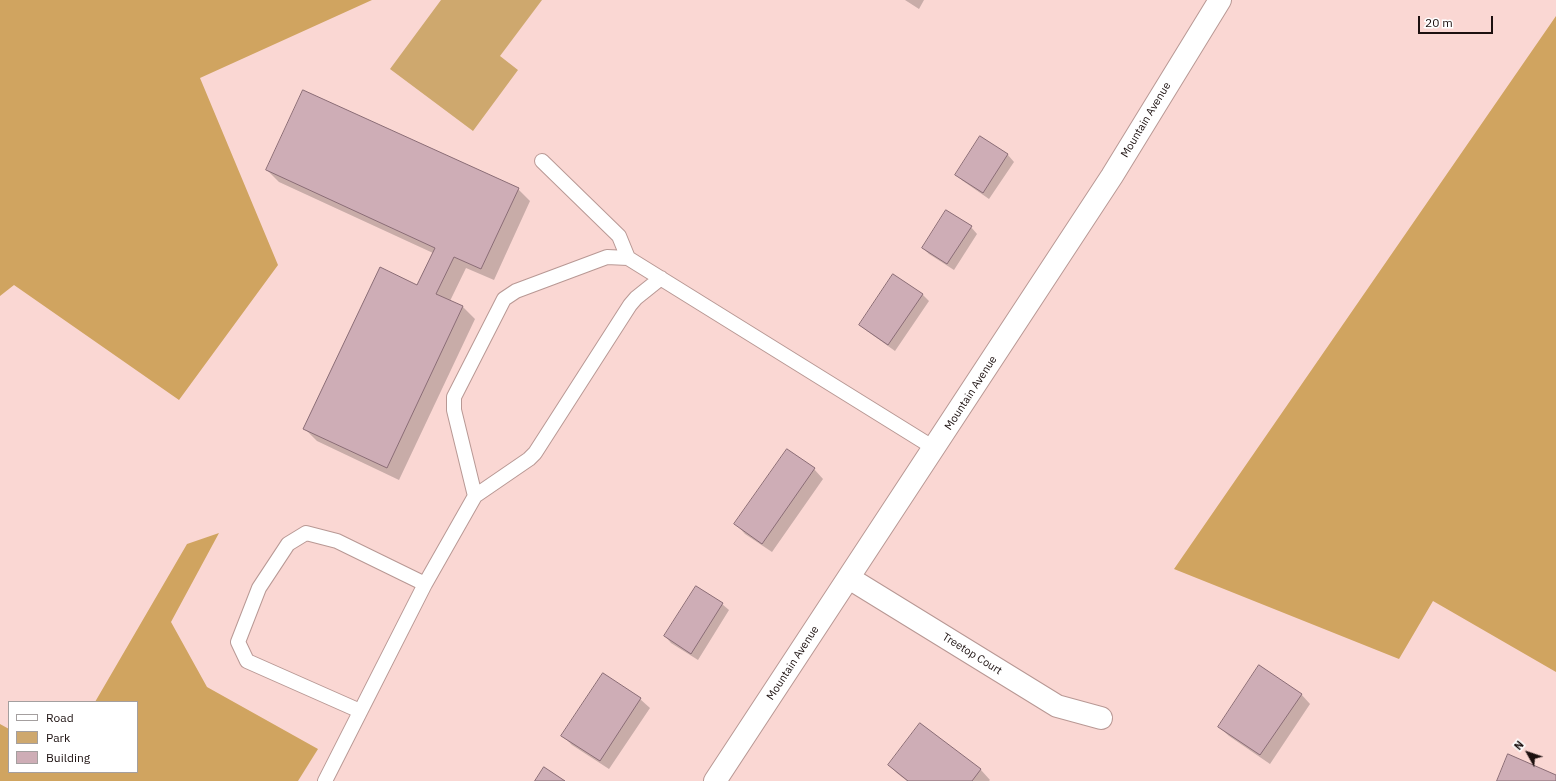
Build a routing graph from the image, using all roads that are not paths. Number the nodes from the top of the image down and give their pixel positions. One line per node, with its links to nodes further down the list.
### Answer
1 (1220, 0): 5 (main road, Mountain Avenue)
2 (542, 161): 3 (lane)
3 (628, 258): 4 (lane); 6 (lane)
4 (661, 278): 5 (lane); 6 (lane)
5 (934, 448): 7 (main road, Mountain Avenue)
6 (475, 496): 8 (lane)
7 (849, 578): 10 (main road, Treetop Court); 12 (main road, Mountain Avenue)
8 (424, 584): 9 (lane); 9 (lane)
9 (360, 712): 11 (lane)
10 (1101, 718)
11 (326, 781)
12 (715, 781)

